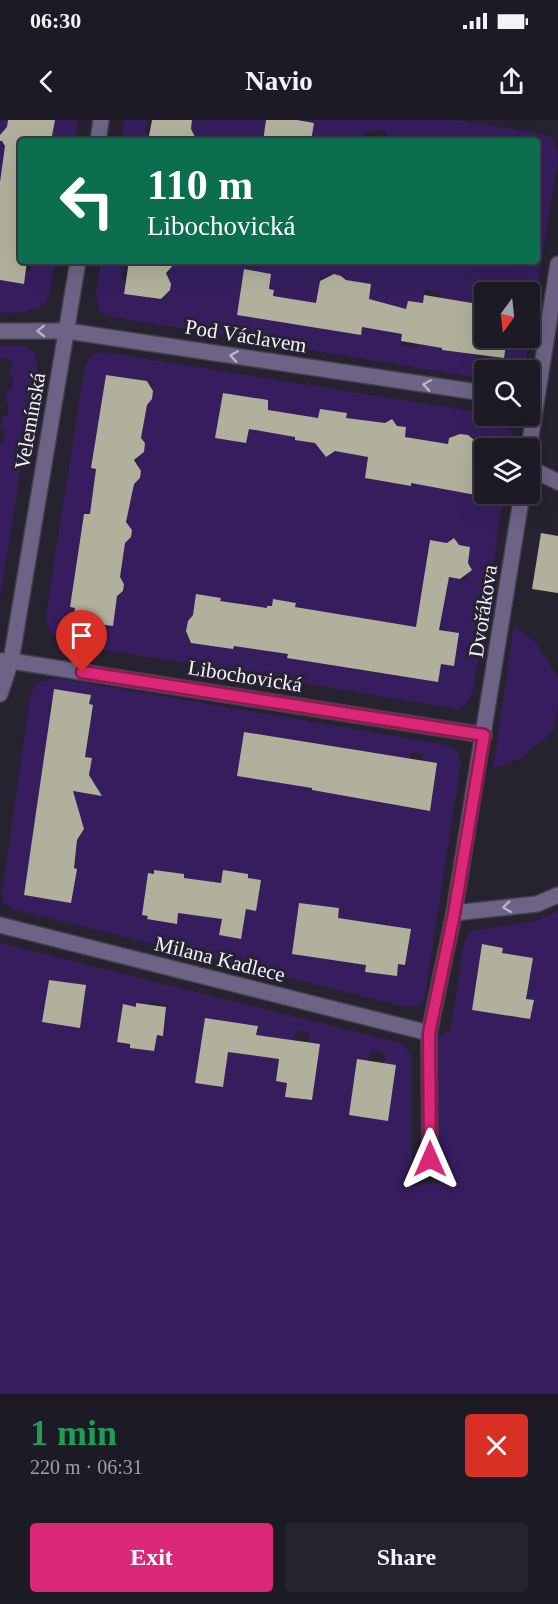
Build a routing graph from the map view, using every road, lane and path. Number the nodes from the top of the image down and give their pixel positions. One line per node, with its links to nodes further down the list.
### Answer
1 (101, 120): 2 (street)
2 (98, 138)
3 (78, 264): 6 (street, Velemínská)
4 (558, 264): 7 (street)
5 (0, 331): 6 (street, Pod Václavem, one-way to 5)
6 (67, 331): 8 (street, Pod Václavem, one-way to 6); 12 (street, Velemínská)
7 (540, 362)
8 (474, 392)
9 (540, 473): 10 (street)
10 (558, 482)
11 (520, 504): 14 (street, Dvořákova)
12 (5, 661): 13 (street, Velemínská); 14 (street, Libochovická)
13 (0, 694)
14 (484, 735): 16 (street, Dvořákova)
15 (558, 895): 16 (street, one-way to 16)
16 (454, 914): 18 (street, Dvořákova)
17 (0, 925): 18 (street, Milana Kadlece)
18 (429, 1033): 19 (street, Dvořákova)
19 (430, 1159)

